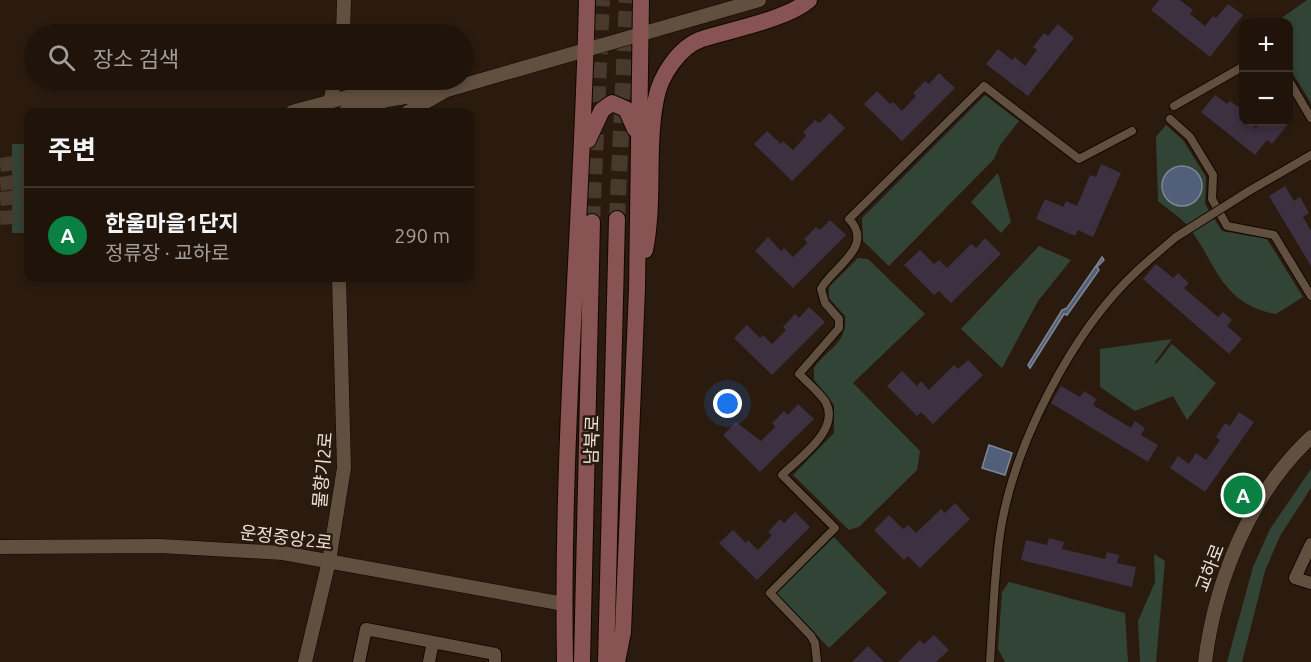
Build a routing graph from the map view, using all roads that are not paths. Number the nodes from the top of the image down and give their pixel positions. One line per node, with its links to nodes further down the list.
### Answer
1 (344, 0): 6 (street)
2 (587, 0): 8 (main road)
3 (641, 0): 7 (main road)
4 (759, 0): 7 (street)
5 (809, 0): 31 (main road)
6 (344, 24)
7 (640, 36): 8 (street); 25 (main road)
8 (586, 52): 10 (street); 26 (main road)
9 (1239, 69): 17 (street)
10 (474, 83)
11 (1293, 87): 22 (street)
12 (333, 90): 16 (street)
13 (373, 90): 15 (street)
14 (450, 90): 19 (street); 20 (street); 21 (street)
15 (369, 91): 16 (street)
16 (330, 102): 18 (street)
17 (1174, 106)
18 (307, 108)
19 (359, 108)
20 (416, 108)
21 (429, 108)
22 (1311, 118)
23 (1170, 119): 32 (street)
24 (1132, 130): 48 (street)
25 (639, 138): 26 (main road); 31 (main road)
26 (584, 153): 38 (main road)
27 (1311, 155): 49 (street, bridge)
28 (617, 219): 46 (main road, 남북로)
29 (592, 222): 45 (main road, 남북로)
30 (339, 282): 36 (street, 물향기2로)
31 (637, 289): 47 (main road)
32 (1311, 296)
33 (1311, 437): 50 (street, 교하로)
34 (1311, 544): 37 (street)
35 (0, 547): 36 (street, 운정중앙2로)
36 (329, 561): 38 (street, 운정중앙2로); 40 (street, 물향기2로)
37 (1311, 583)
38 (564, 604): 44 (main road)
39 (433, 642): 41 (street); 42 (street); 43 (street)
40 (305, 662)
41 (359, 662)
42 (429, 662)
43 (495, 662)
44 (565, 662)
45 (582, 662)
46 (606, 662)
47 (617, 662)
48 (817, 662)
49 (990, 662)
50 (1205, 662)

